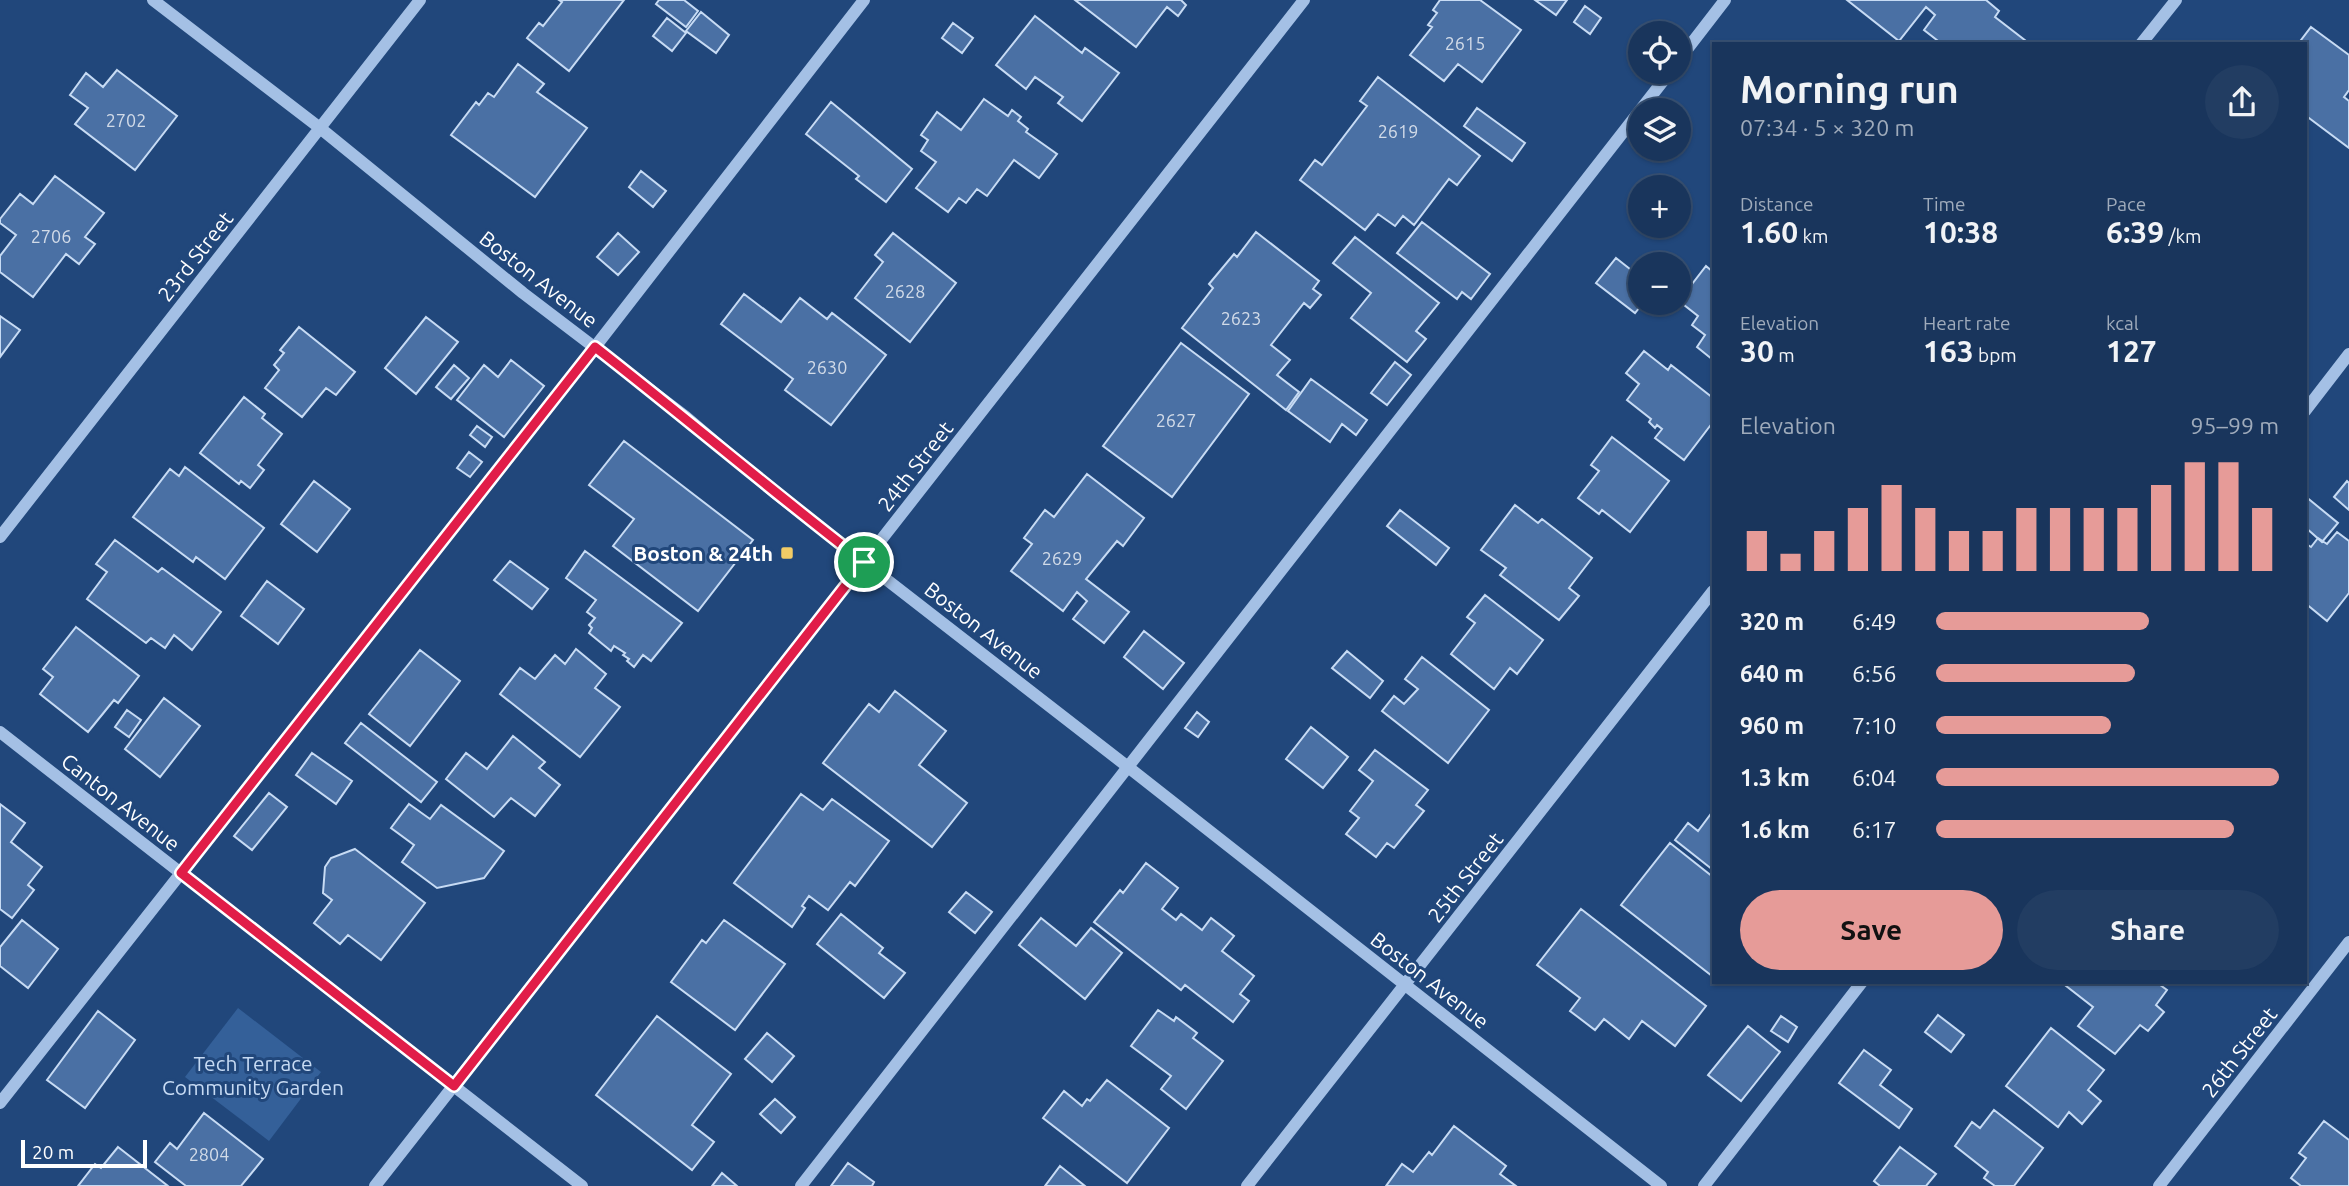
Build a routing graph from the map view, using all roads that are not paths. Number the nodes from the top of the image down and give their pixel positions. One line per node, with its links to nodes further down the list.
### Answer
1 (153, 0): 10 (street, Boston Avenue)
2 (420, 0): 10 (street, 23rd Street)
3 (864, 0): 11 (street)
4 (1304, 0): 15 (street, 24th Street)
5 (1725, 0): 8 (street)
6 (2176, 0): 7 (street)
7 (2143, 42)
8 (1691, 44)
9 (1661, 84): 18 (street)
10 (320, 128): 11 (street, Boston Avenue); 14 (street, 23rd Street)
11 (595, 347): 15 (street, Boston Avenue); 19 (street)
12 (2349, 354): 13 (street)
13 (2307, 408)
14 (0, 537)
15 (864, 562): 18 (street, Boston Avenue); 23 (street, 24th Street)
16 (1712, 592): 22 (street, 25th Street)
17 (0, 732): 19 (street, Canton Avenue)
18 (1128, 767): 22 (street, Boston Avenue); 27 (street)
19 (181, 873): 23 (street, Canton Avenue); 24 (street)
20 (2349, 942): 31 (street, 26th Street)
21 (1860, 984): 30 (street)
22 (1405, 985): 28 (street, 25th Street); 29 (street, Boston Avenue)
23 (454, 1086): 25 (street, 24th Street); 26 (street, Canton Avenue)
24 (0, 1102)
25 (375, 1186)
26 (582, 1186)
27 (801, 1186)
28 (1247, 1186)
29 (1661, 1186)
30 (1704, 1186)
31 (2159, 1186)

